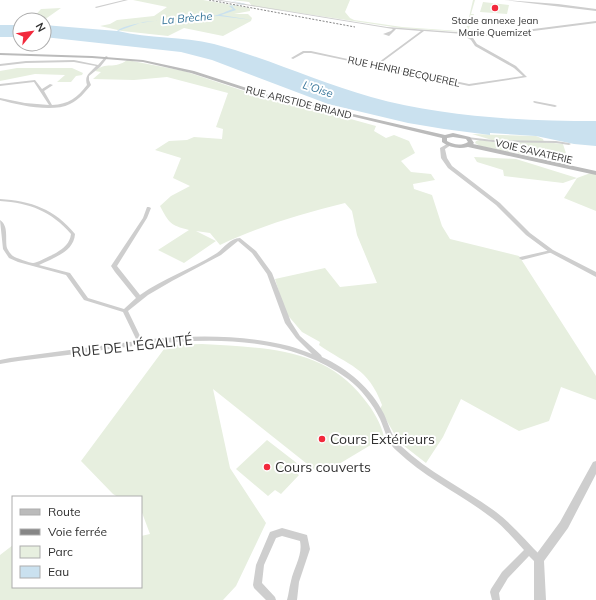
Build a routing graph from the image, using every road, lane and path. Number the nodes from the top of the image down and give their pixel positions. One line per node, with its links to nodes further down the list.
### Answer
1 (127, 0): 7 (street)
2 (216, 0): 10 (street)
3 (505, 0): 4 (street)
4 (540, 2): 6 (street)
5 (564, 2): 6 (street)
6 (565, 6): 8 (street)
7 (96, 7)
8 (596, 10)
9 (596, 22): 15 (street)
10 (395, 28): 11 (street); 12 (street)
11 (423, 30): 13 (street); 22 (street)
12 (392, 32)
13 (457, 33): 14 (street); 16 (street)
14 (474, 34): 15 (street); 16 (street); 16 (street)
15 (494, 35): 16 (street)
16 (474, 38): 22 (street, RUE HENRI BECQUEREL)
17 (1, 54): 18 (main road, RUE ARISTIDE BRIAND)
18 (107, 57): 21 (street); 30 (main road, RUE ARISTIDE BRIAND)
19 (292, 58): 22 (street, RUE HENRI BECQUEREL)
20 (0, 65): 21 (street)
21 (99, 66): 28 (street)
22 (375, 66)
23 (0, 85): 25 (street)
24 (52, 85): 25 (street)
25 (42, 91): 28 (street)
26 (0, 99): 28 (street)
27 (535, 102): 29 (street)
28 (51, 106)
29 (555, 106)
30 (444, 137): 31 (main road, RUE ARISTIDE BRIAND); 32 (main road)
31 (468, 138): 33 (street); 34 (main road)
32 (449, 144): 34 (main road, VOIE SAVATERIE); 40 (street)
33 (569, 144)
34 (469, 145): 35 (main road, VOIE SAVATERIE)
35 (596, 173)
36 (0, 200): 42 (street)
37 (149, 208): 44 (street)
38 (0, 221): 39 (street)
39 (2, 248): 42 (street)
40 (551, 251): 41 (street); 43 (street)
41 (522, 258)
42 (34, 265): 45 (street)
43 (596, 274)
44 (140, 299): 45 (street); 47 (street)
45 (125, 311): 46 (street)
46 (140, 342): 47 (street, RUE DE L'ÉGALITÉ); 48 (street, RUE DE L'ÉGALITÉ)
47 (320, 358): 50 (street, RUE DE L'ÉGALITÉ)
48 (0, 362)
49 (596, 465): 51 (street)
50 (529, 551): 51 (street, RUE DE L'ÉGALITÉ); 54 (street)
51 (539, 560): 55 (street)
52 (272, 600): 53 (street)
53 (290, 600)
54 (496, 600)
55 (540, 600)

